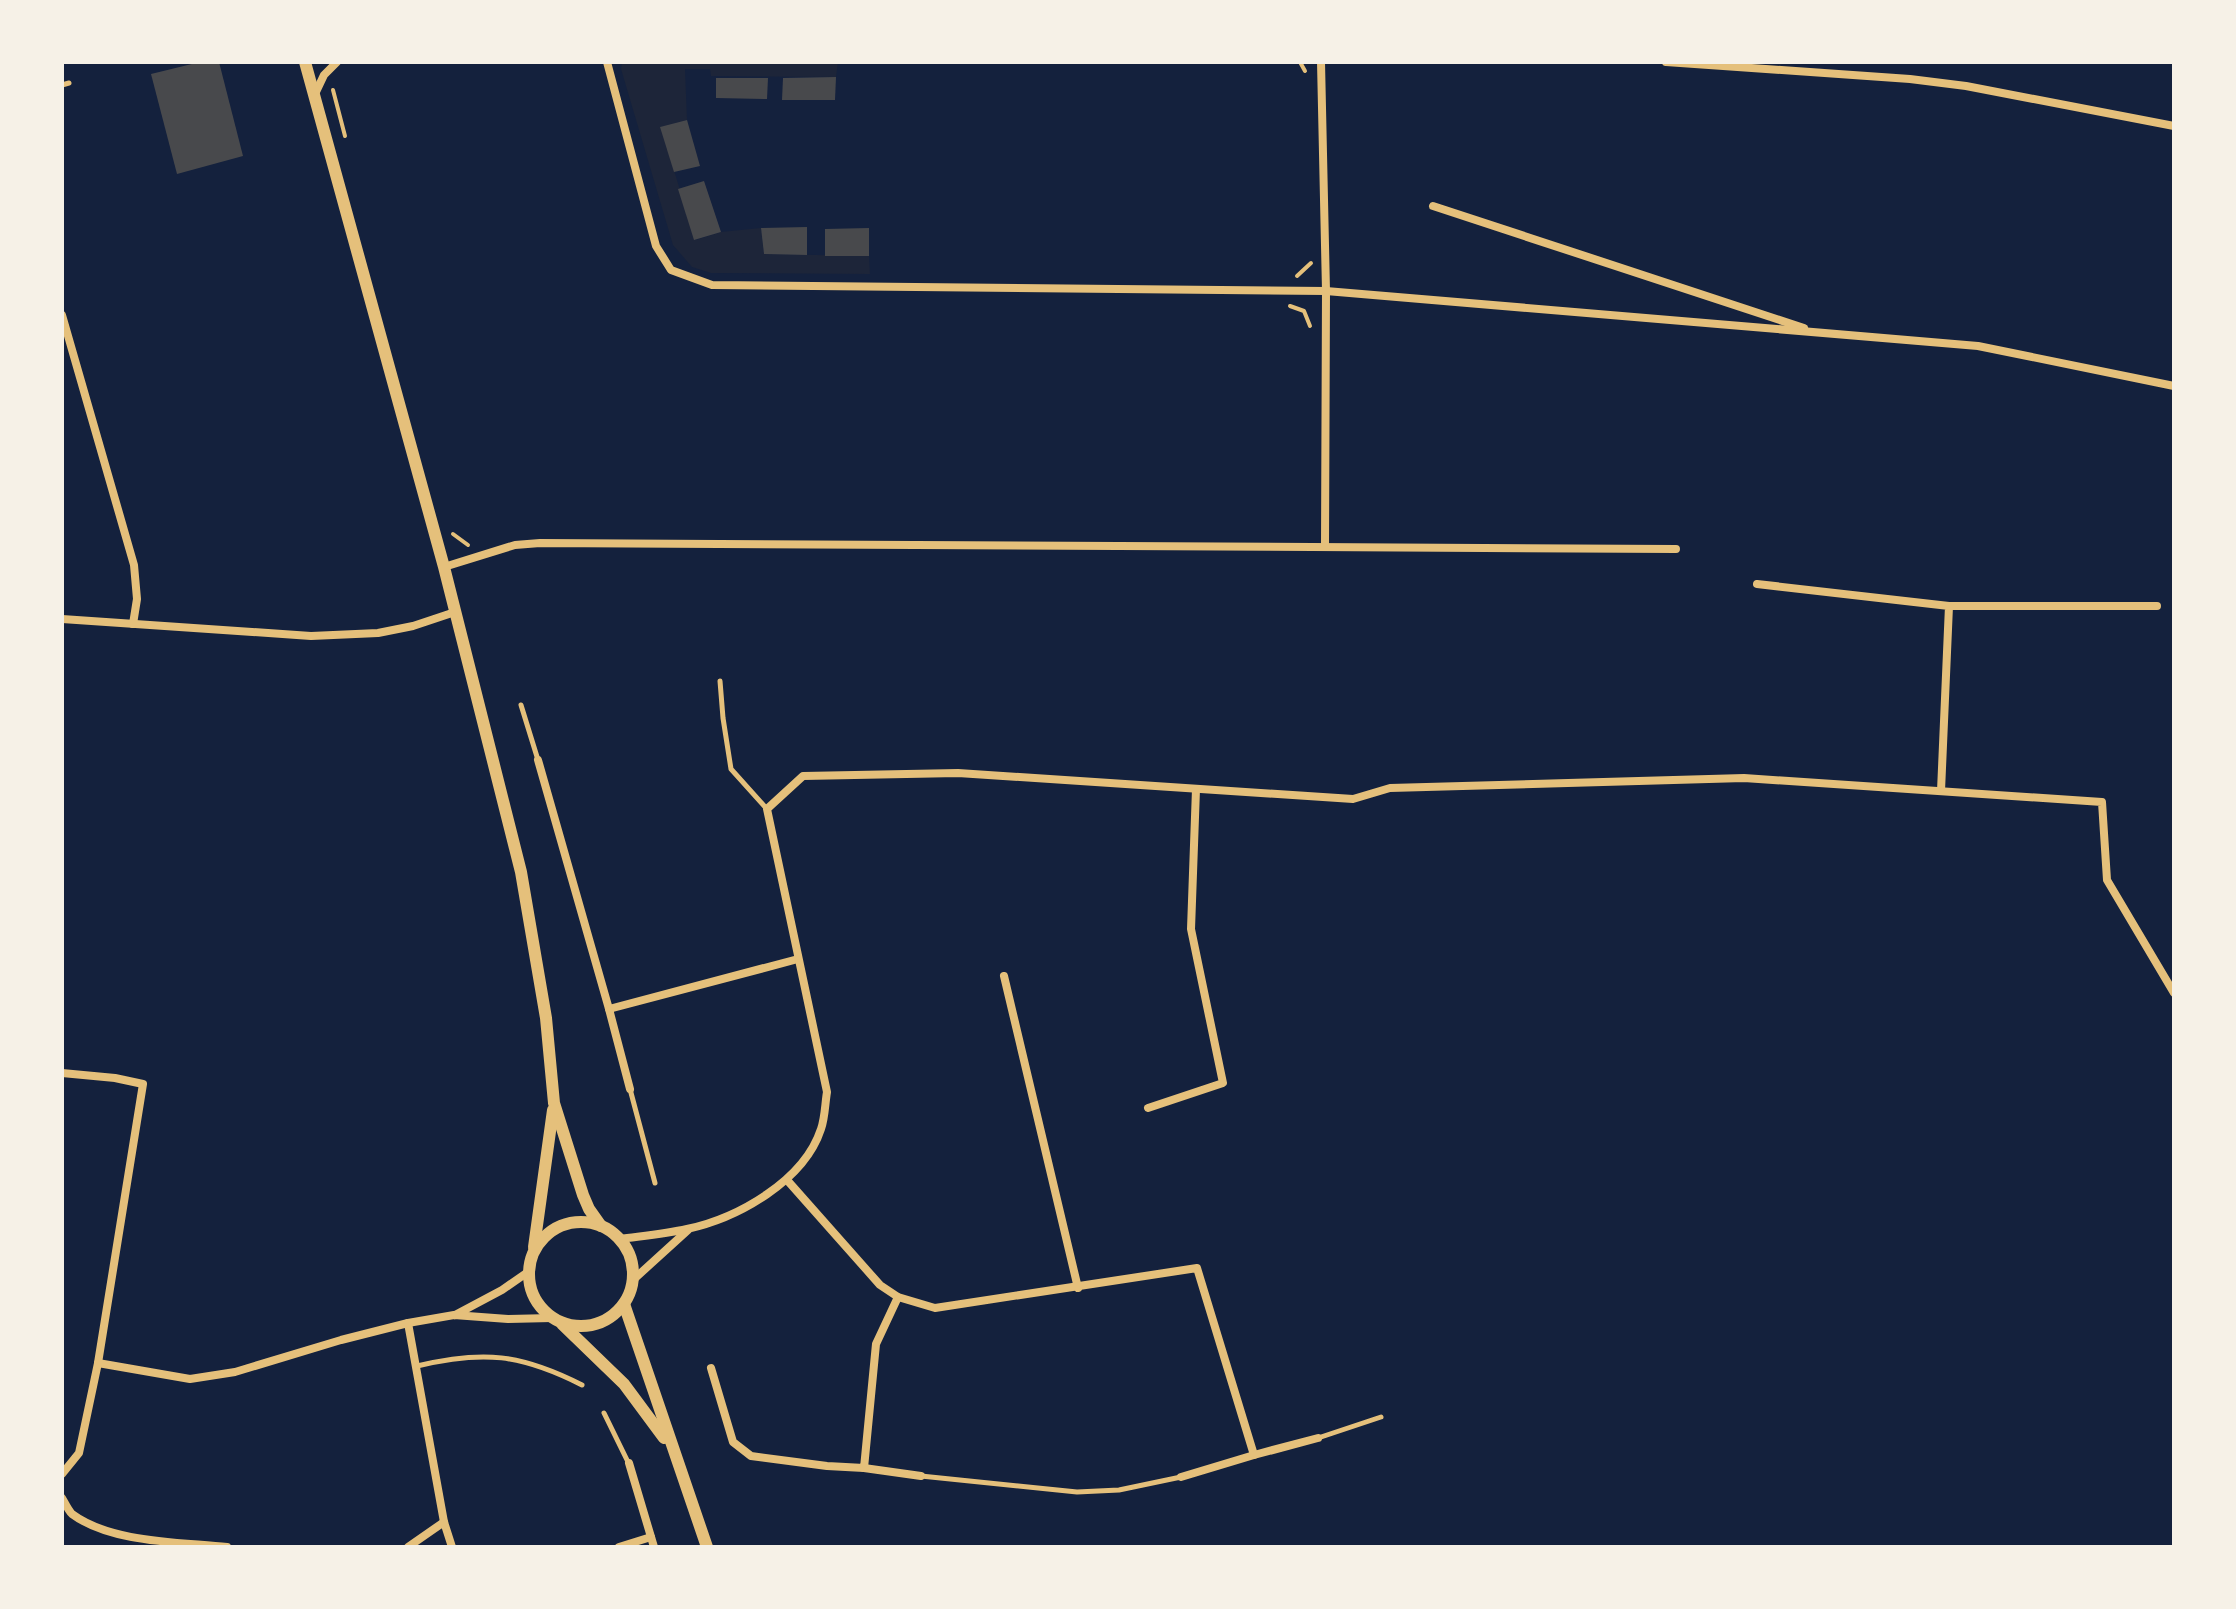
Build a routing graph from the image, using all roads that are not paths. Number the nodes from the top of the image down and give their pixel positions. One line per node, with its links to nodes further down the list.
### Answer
1 (305, 62): 6 (street)
2 (337, 62): 6 (street)
3 (607, 62): 9 (street)
4 (1321, 62): 9 (street)
5 (1666, 62): 7 (street)
6 (314, 95): 15 (street)
7 (2174, 126)
8 (1433, 206): 11 (street)
9 (1326, 291): 11 (street); 13 (street)
10 (62, 315): 21 (street)
11 (1819, 333): 12 (street)
12 (2174, 386)
13 (1325, 546): 14 (street); 15 (street)
14 (1676, 549)
15 (444, 567): 19 (street)
16 (1757, 584): 17 (street)
17 (1949, 606): 18 (street); 26 (street)
18 (2157, 606)
19 (455, 612): 21 (street); 34 (street)
20 (62, 619): 21 (street)
21 (133, 624)
22 (720, 681): 27 (lane)
23 (521, 705): 24 (lane)
24 (538, 760): 31 (street)
25 (1196, 789): 26 (street); 27 (street); 35 (street)
26 (1941, 791): 30 (street)
27 (767, 809): 28 (street)
28 (798, 959): 31 (street); 36 (street)
29 (1004, 976): 44 (street)
30 (2174, 993)
31 (609, 1009): 33 (street)
32 (62, 1073): 50 (street)
33 (630, 1089): 37 (lane)
34 (554, 1103): 38 (street); 41 (street)
35 (1148, 1108)
36 (787, 1180): 39 (street); 45 (street)
37 (655, 1183)
38 (601, 1226): 40 (street); 41 (street)
39 (689, 1229): 40 (street); 43 (street)
40 (620, 1239): 43 (street)
41 (534, 1251): 42 (street)
42 (528, 1272): 47 (street); 48 (street)
43 (633, 1280): 46 (street)
44 (1078, 1288): 45 (street); 58 (street)
45 (898, 1297): 60 (street)
46 (624, 1304): 48 (street); 57 (street)
47 (454, 1315): 48 (street); 49 (street)
48 (557, 1321): 57 (street)
49 (408, 1323): 50 (street); 51 (street)
50 (98, 1363): 61 (street)
51 (417, 1366): 53 (lane); 65 (street)
52 (711, 1368): 60 (street)
53 (582, 1385)
54 (604, 1413): 59 (lane)
55 (1381, 1417): 56 (lane)
56 (1318, 1438): 58 (street)
57 (671, 1447): 73 (street)
58 (1254, 1455): 63 (street)
59 (629, 1463): 66 (street)
60 (864, 1468): 62 (street)
61 (62, 1474)
62 (921, 1476): 63 (lane)
63 (1181, 1477)
64 (62, 1498): 67 (street)
65 (444, 1522): 69 (street); 70 (street)
66 (651, 1537): 71 (street); 72 (street)
67 (198, 1546): 68 (street)
68 (227, 1547)
69 (408, 1547)
70 (452, 1547)
71 (619, 1547)
72 (654, 1547)
73 (707, 1547)

